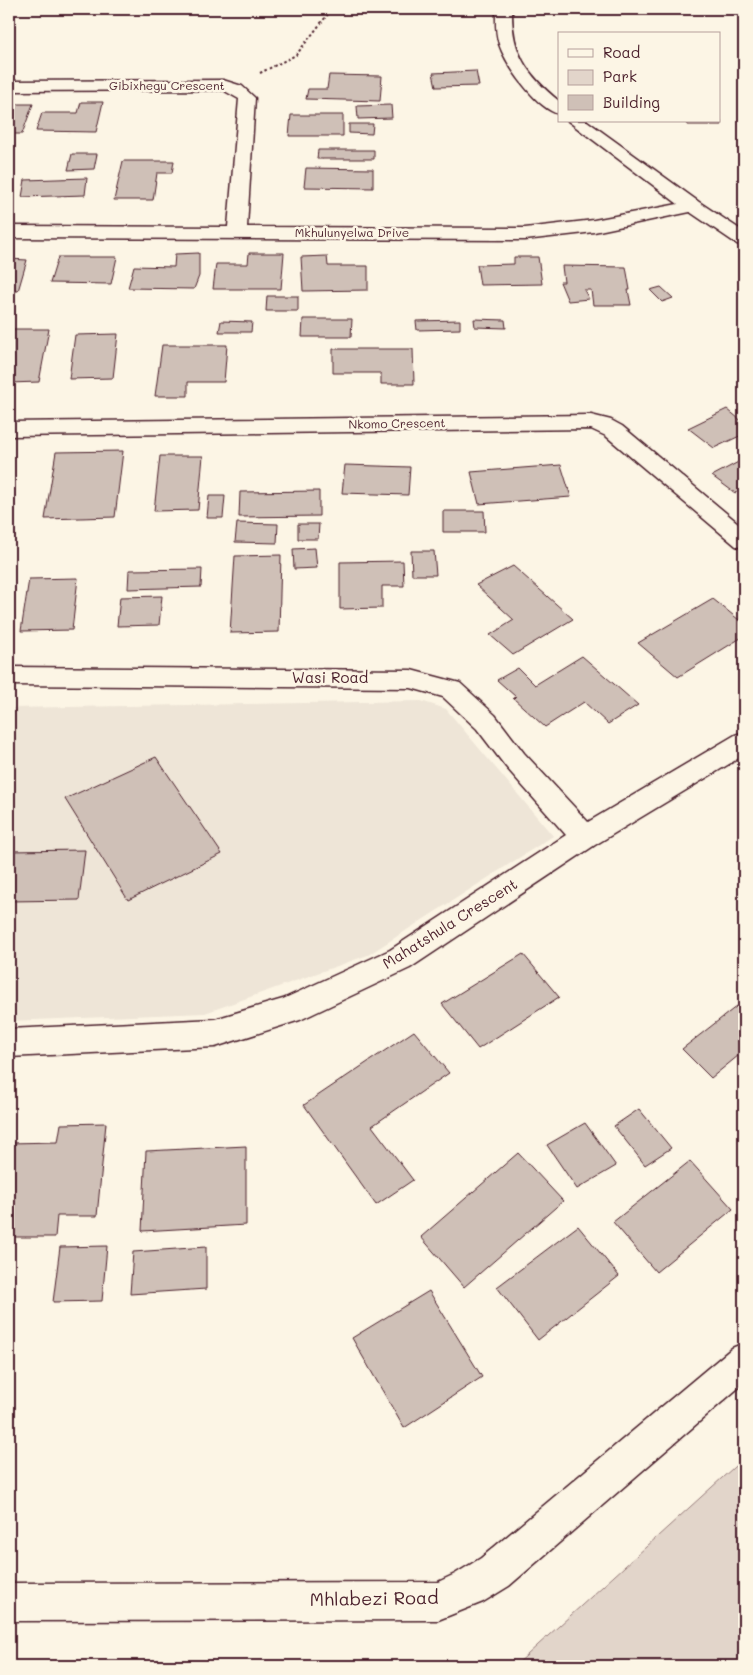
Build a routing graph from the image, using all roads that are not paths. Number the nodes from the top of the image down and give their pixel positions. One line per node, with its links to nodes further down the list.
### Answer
1 (504, 9): 3 (street)
2 (9, 86): 7 (street, Gibixhegu Crescent)
3 (558, 108)
4 (577, 122): 5 (street)
5 (693, 206): 7 (street, Mkhulunyelwa Drive); 8 (street)
6 (9, 232): 7 (street, Mkhulunyelwa Drive)
7 (237, 232)
8 (744, 240)
9 (9, 429): 10 (street, Nkomo Crescent)
10 (744, 540)
11 (9, 676): 13 (street, Wasi Road)
12 (744, 742): 13 (street, Mahatshula Crescent)
13 (585, 837): 14 (street, Mahatshula Crescent)
14 (9, 1043)
15 (744, 1360): 16 (street, Mhlabezi Road)
16 (9, 1602)

